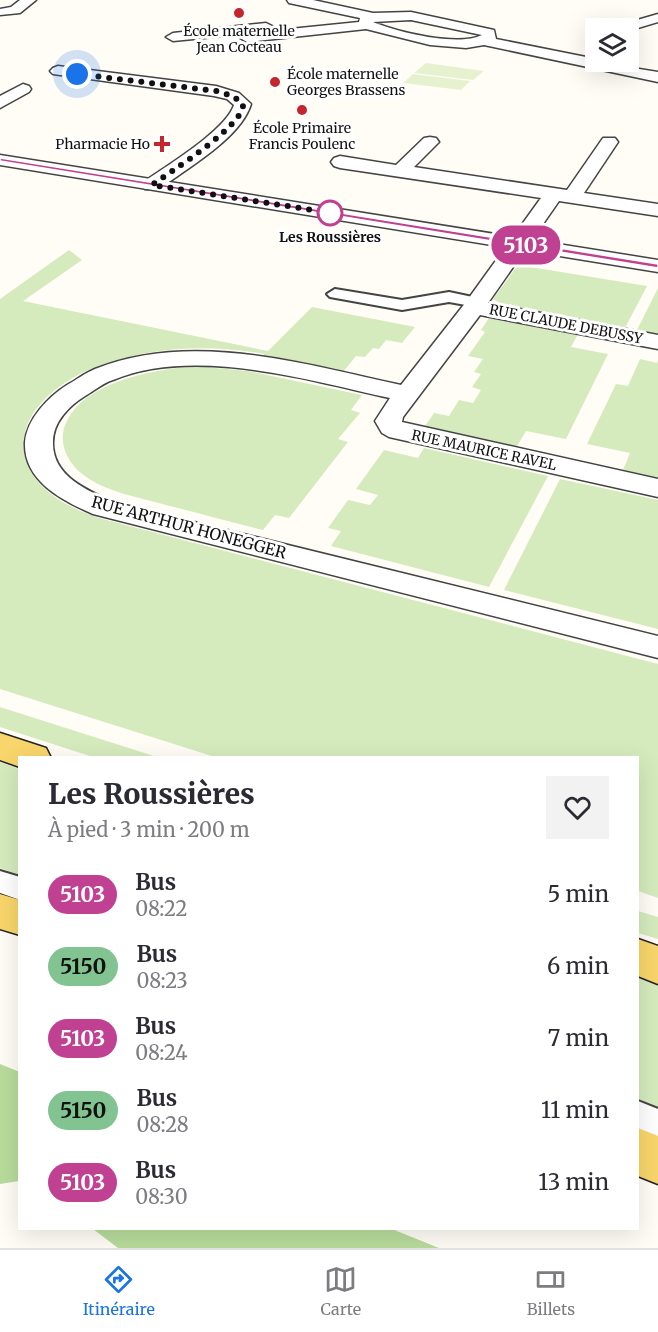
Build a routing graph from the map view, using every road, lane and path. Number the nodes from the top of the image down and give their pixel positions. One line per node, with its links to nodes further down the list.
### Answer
1 (29, 0): 4 (street)
2 (294, 0): 3 (street)
3 (337, 4): 6 (street)
4 (3, 12)
5 (658, 18): 7 (street)
6 (370, 21): 10 (street); 12 (street)
7 (639, 24)
8 (639, 34): 9 (street)
9 (648, 36)
10 (173, 37)
11 (58, 71): 20 (street)
12 (658, 78)
13 (23, 89): 14 (street)
14 (0, 103)
15 (430, 142): 19 (street)
16 (609, 142): 21 (street, RUE MAURICE RAVEL)
17 (0, 160): 20 (street)
18 (340, 162): 19 (street)
19 (400, 171): 21 (street)
20 (152, 185): 23 (street)
21 (563, 196): 22 (street); 23 (street, RUE MAURICE RAVEL)
22 (658, 210)
23 (518, 244): 24 (street); 26 (street, RUE MAURICE RAVEL)
24 (658, 266)
25 (335, 294): 26 (lane)
26 (476, 304): 27 (street, RUE CLAUDE DEBUSSY); 28 (street, RUE MAURICE RAVEL)
27 (658, 342)
28 (407, 394): 29 (street, RUE MAURICE RAVEL); 30 (street, RUE ARTHUR HONEGGER)
29 (658, 488)
30 (658, 647)
31 (0, 746): 32 (main road)
32 (28, 756)
33 (0, 882): 34 (lane)
34 (18, 888)
35 (0, 911): 36 (main road)
36 (18, 917)
37 (639, 958): 38 (main road)
38 (658, 965)
39 (639, 1117): 40 (lane)
40 (658, 1125)
41 (639, 1152): 42 (main road)
42 (658, 1160)

